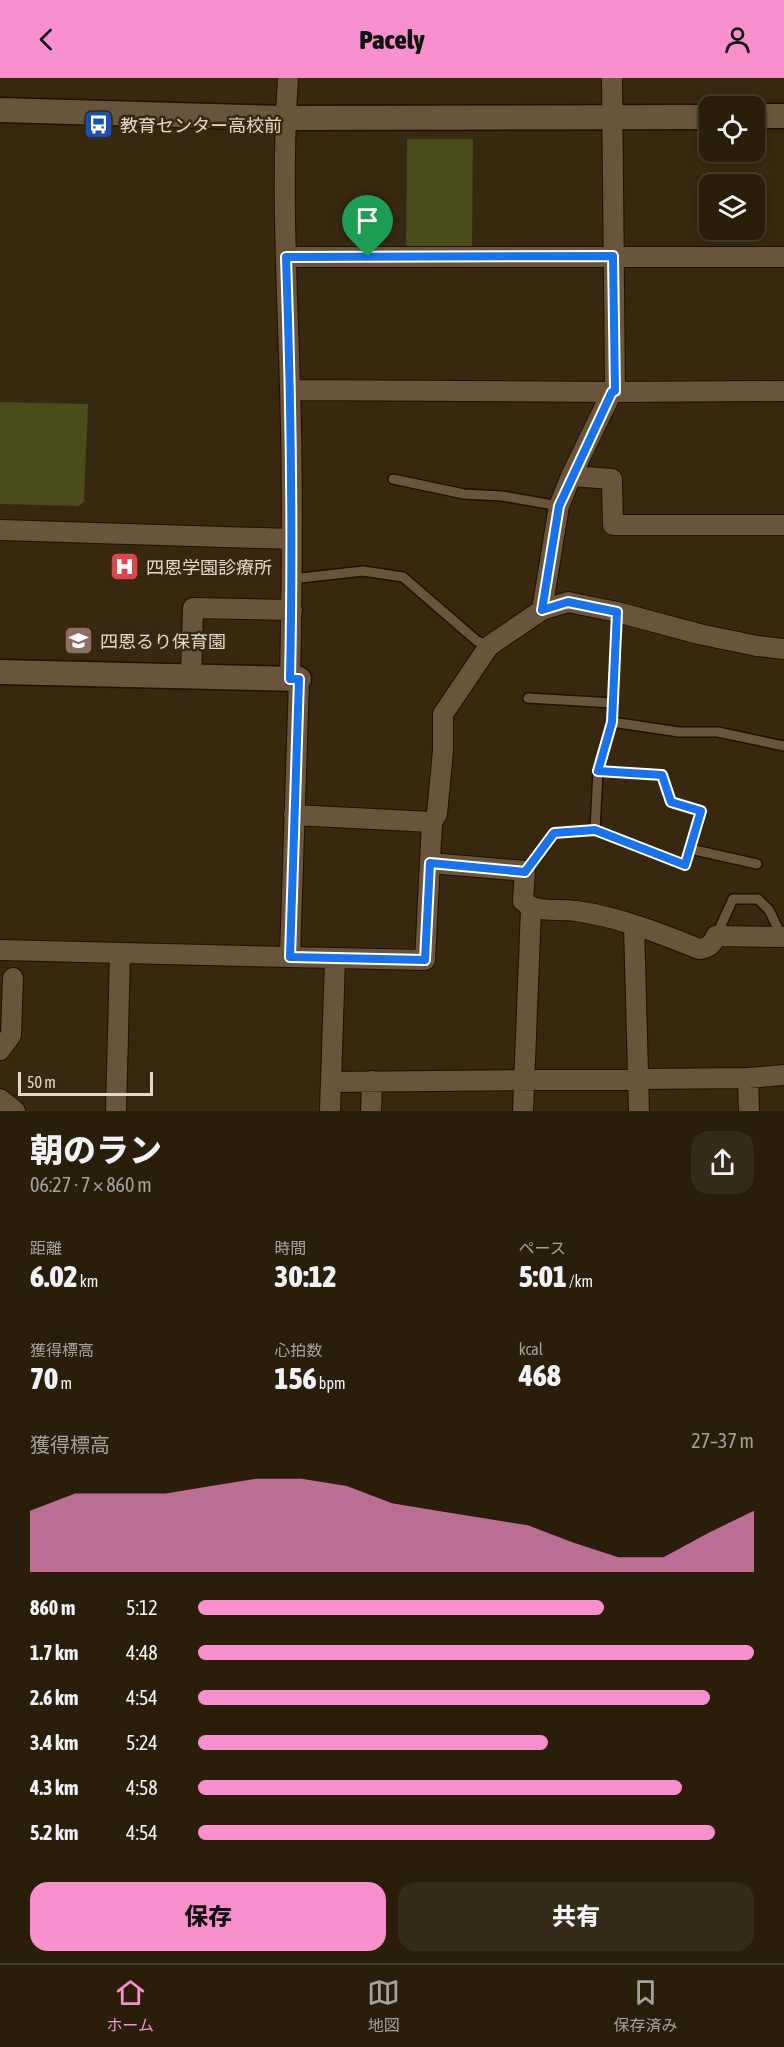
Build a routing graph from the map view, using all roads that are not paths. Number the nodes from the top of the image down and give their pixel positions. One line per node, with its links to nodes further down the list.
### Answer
1 (288, 78): 6 (street)
2 (612, 78): 7 (street)
3 (0, 110): 6 (street)
4 (765, 116): 5 (street)
5 (784, 116)
6 (285, 117): 7 (street); 10 (street)
7 (612, 117): 8 (street); 9 (street)
8 (699, 117)
9 (613, 256): 10 (street); 11 (street); 14 (street)
10 (286, 257): 12 (street)
11 (784, 257)
12 (290, 390): 14 (street); 20 (street)
13 (784, 391): 14 (street)
14 (613, 392): 15 (street)
15 (571, 476): 17 (street); 18 (street)
16 (393, 478): 17 (lane)
17 (559, 506): 23 (street)
18 (784, 525)
19 (0, 531): 20 (street)
20 (292, 539): 21 (street)
21 (292, 579): 22 (street); 25 (lane)
22 (292, 610): 28 (street); 29 (street)
23 (542, 610): 24 (street); 25 (street)
24 (617, 612): 26 (street); 31 (lane)
25 (489, 646): 36 (street)
26 (784, 649)
27 (0, 672): 28 (street)
28 (191, 676): 29 (street)
29 (294, 679): 35 (street)
30 (528, 698): 31 (lane)
31 (614, 703): 32 (lane)
32 (612, 722): 33 (lane); 34 (lane)
33 (784, 746)
34 (598, 771): 37 (lane); 38 (lane)
35 (294, 815): 36 (street); 48 (street)
36 (432, 822): 39 (street)
37 (595, 830): 38 (lane); 41 (lane)
38 (690, 849): 40 (lane)
39 (430, 863): 41 (street); 49 (street)
40 (757, 864)
41 (525, 872): 42 (street)
42 (531, 909): 43 (street); 55 (street)
43 (634, 925): 44 (street); 53 (street)
44 (716, 936): 45 (street); 45 (lane)
45 (783, 937)
46 (0, 950): 47 (street)
47 (120, 954): 48 (street); 60 (street)
48 (290, 957): 49 (street)
49 (335, 958): 57 (street)
50 (13, 978): 51 (street)
51 (0, 1050)
52 (784, 1076): 54 (street)
53 (639, 1078): 54 (street); 55 (street); 64 (street)
54 (748, 1078): 65 (street)
55 (525, 1080): 56 (street); 63 (street)
56 (372, 1081): 57 (street); 62 (street)
57 (332, 1082): 61 (street)
58 (0, 1099): 59 (street)
59 (15, 1111)
60 (116, 1111)
61 (330, 1111)
62 (371, 1111)
63 (523, 1111)
64 (639, 1111)
65 (749, 1111)

